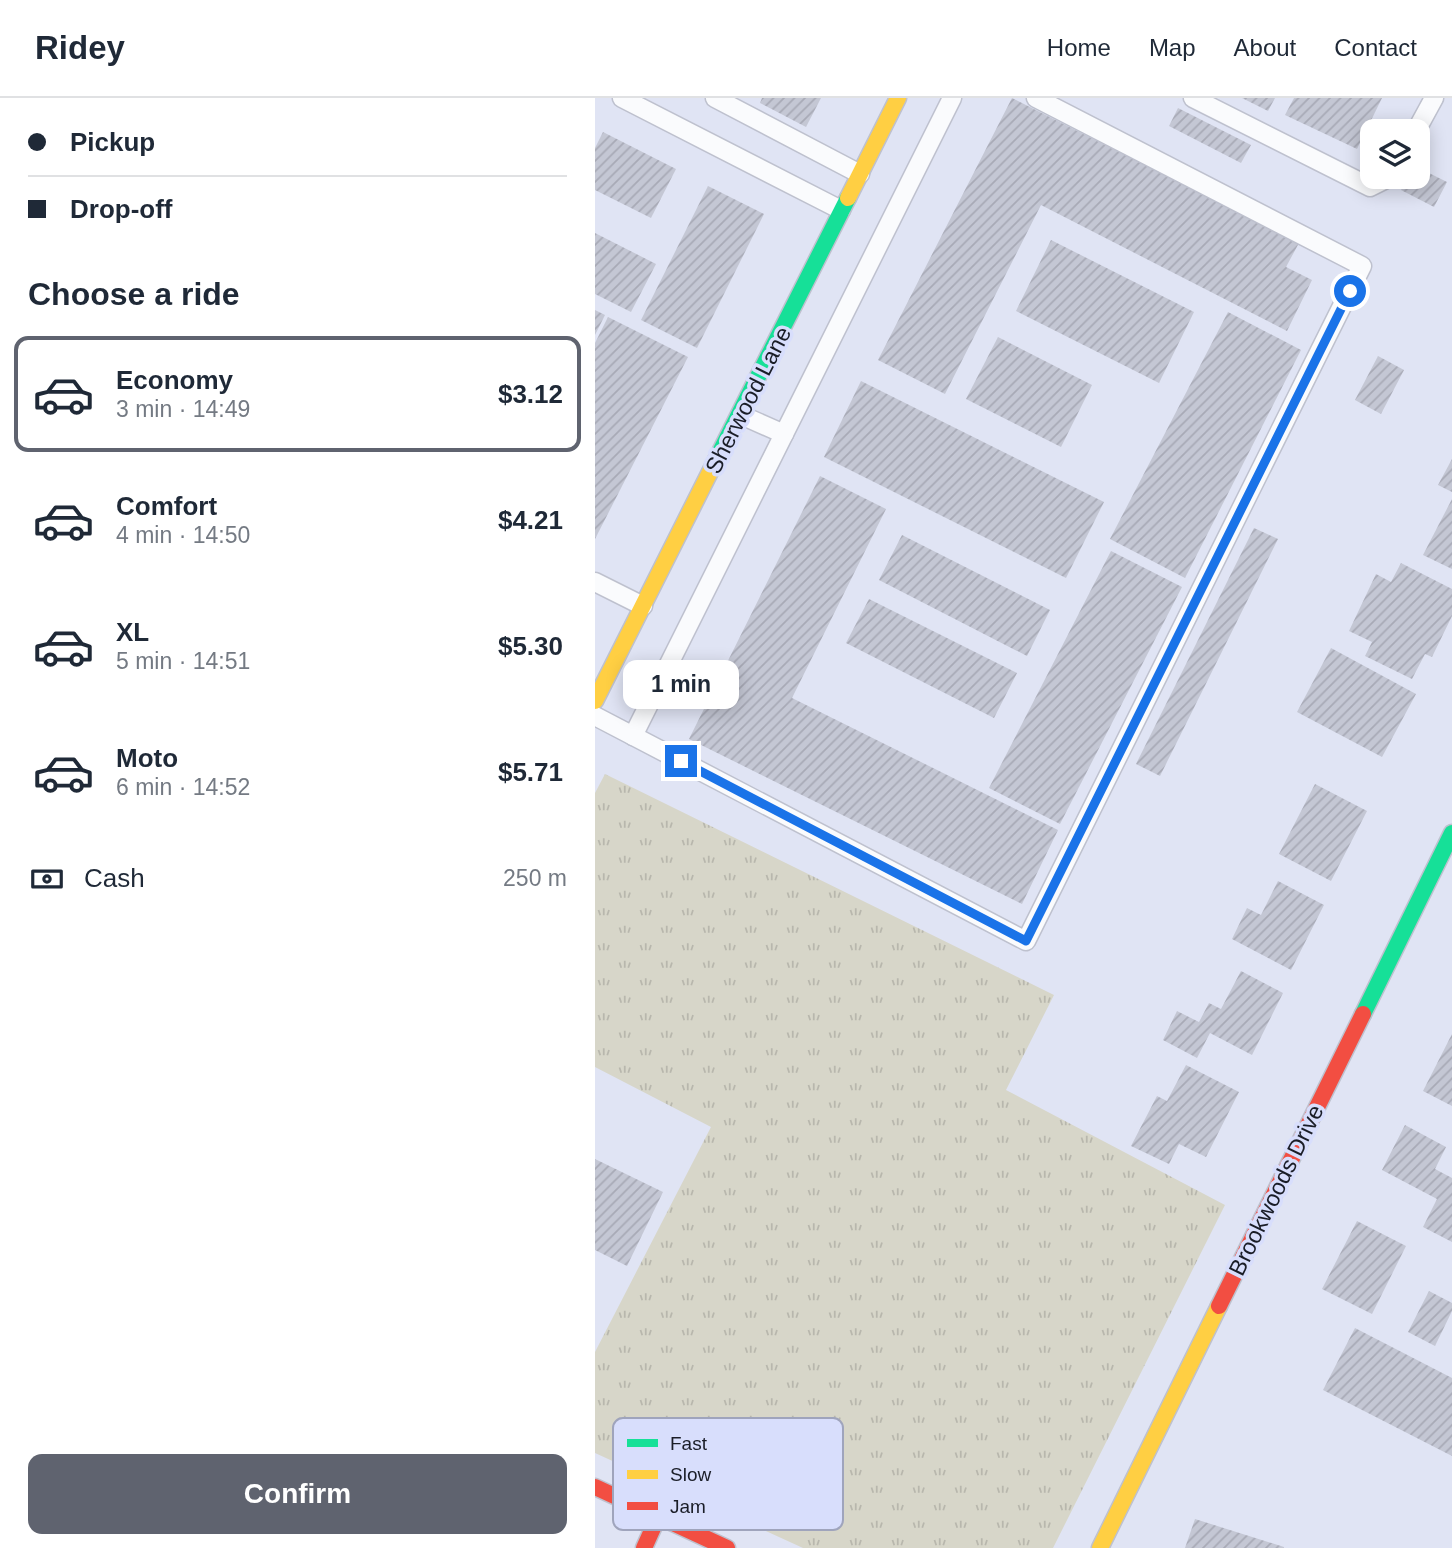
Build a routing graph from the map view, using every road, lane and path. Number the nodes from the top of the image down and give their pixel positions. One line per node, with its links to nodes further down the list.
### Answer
1 (622, 98): 11 (lane)
2 (715, 98): 9 (lane)
3 (898, 98): 9 (street, Sherwood Lane)
4 (952, 98): 13 (lane)
5 (1036, 98): 18 (lane)
6 (1193, 98): 10 (lane)
7 (1434, 98): 8 (lane)
8 (1423, 119)
9 (860, 174): 11 (street, Sherwood Lane)
10 (1360, 182)
11 (841, 210): 12 (street, Sherwood Lane)
12 (741, 415): 13 (lane); 15 (street, Sherwood Lane)
13 (784, 434): 18 (lane)
14 (595, 582): 15 (lane)
15 (643, 606): 16 (street, Sherwood Lane)
16 (595, 701)
17 (595, 716): 18 (lane)
18 (633, 736)
19 (1452, 833): 26 (street, Brookwoods Drive)
20 (595, 1488): 21 (street)
21 (613, 1496)
22 (653, 1530): 24 (street)
23 (688, 1530): 25 (street)
24 (644, 1548)
25 (727, 1548)
26 (1100, 1548)

